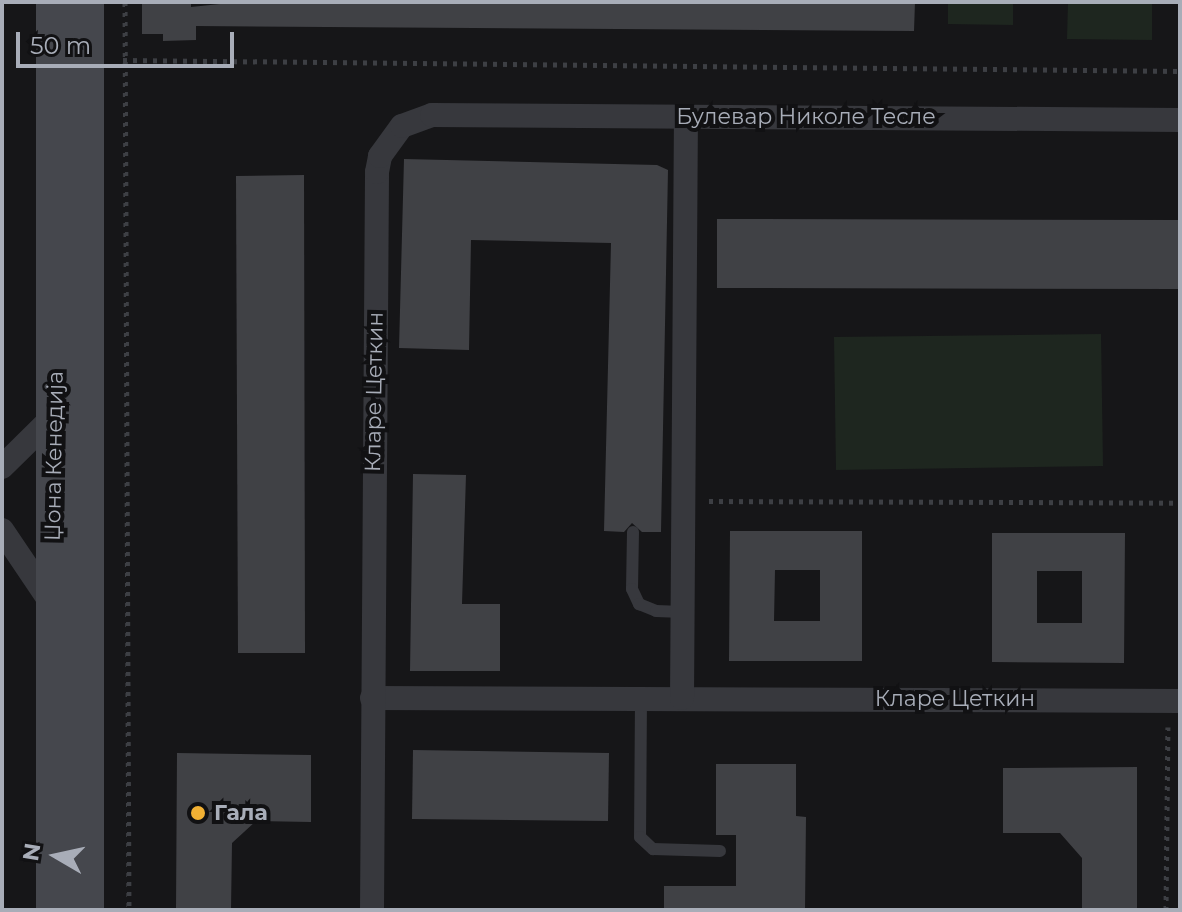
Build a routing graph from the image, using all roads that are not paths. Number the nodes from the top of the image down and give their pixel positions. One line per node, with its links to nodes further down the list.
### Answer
1 (70, 7): 5 (street, Џона Кенедија); 17 (street, Џона Кенедија)
2 (432, 115): 3 (street, Булевар Николе Тесле); 11 (street, Кларе Цеткин)
3 (686, 116): 4 (street, Булевар Николе Тесле); 10 (street)
4 (1180, 120)
5 (55, 415): 6 (street); 9 (street, Џона Кенедија)
6 (2, 467)
7 (2, 530): 9 (street)
8 (633, 532): 10 (lane)
9 (52, 604): 16 (street, Џона Кенедија)
10 (683, 612): 13 (street)
11 (372, 698): 12 (street, Кларе Цеткин); 18 (street, Кларе Цеткин)
12 (641, 698): 13 (street, Кларе Цеткин); 15 (lane)
13 (682, 698): 14 (street, Кларе Цеткин)
14 (1174, 700)
15 (720, 851)
16 (53, 910)
17 (87, 910)
18 (372, 910)

